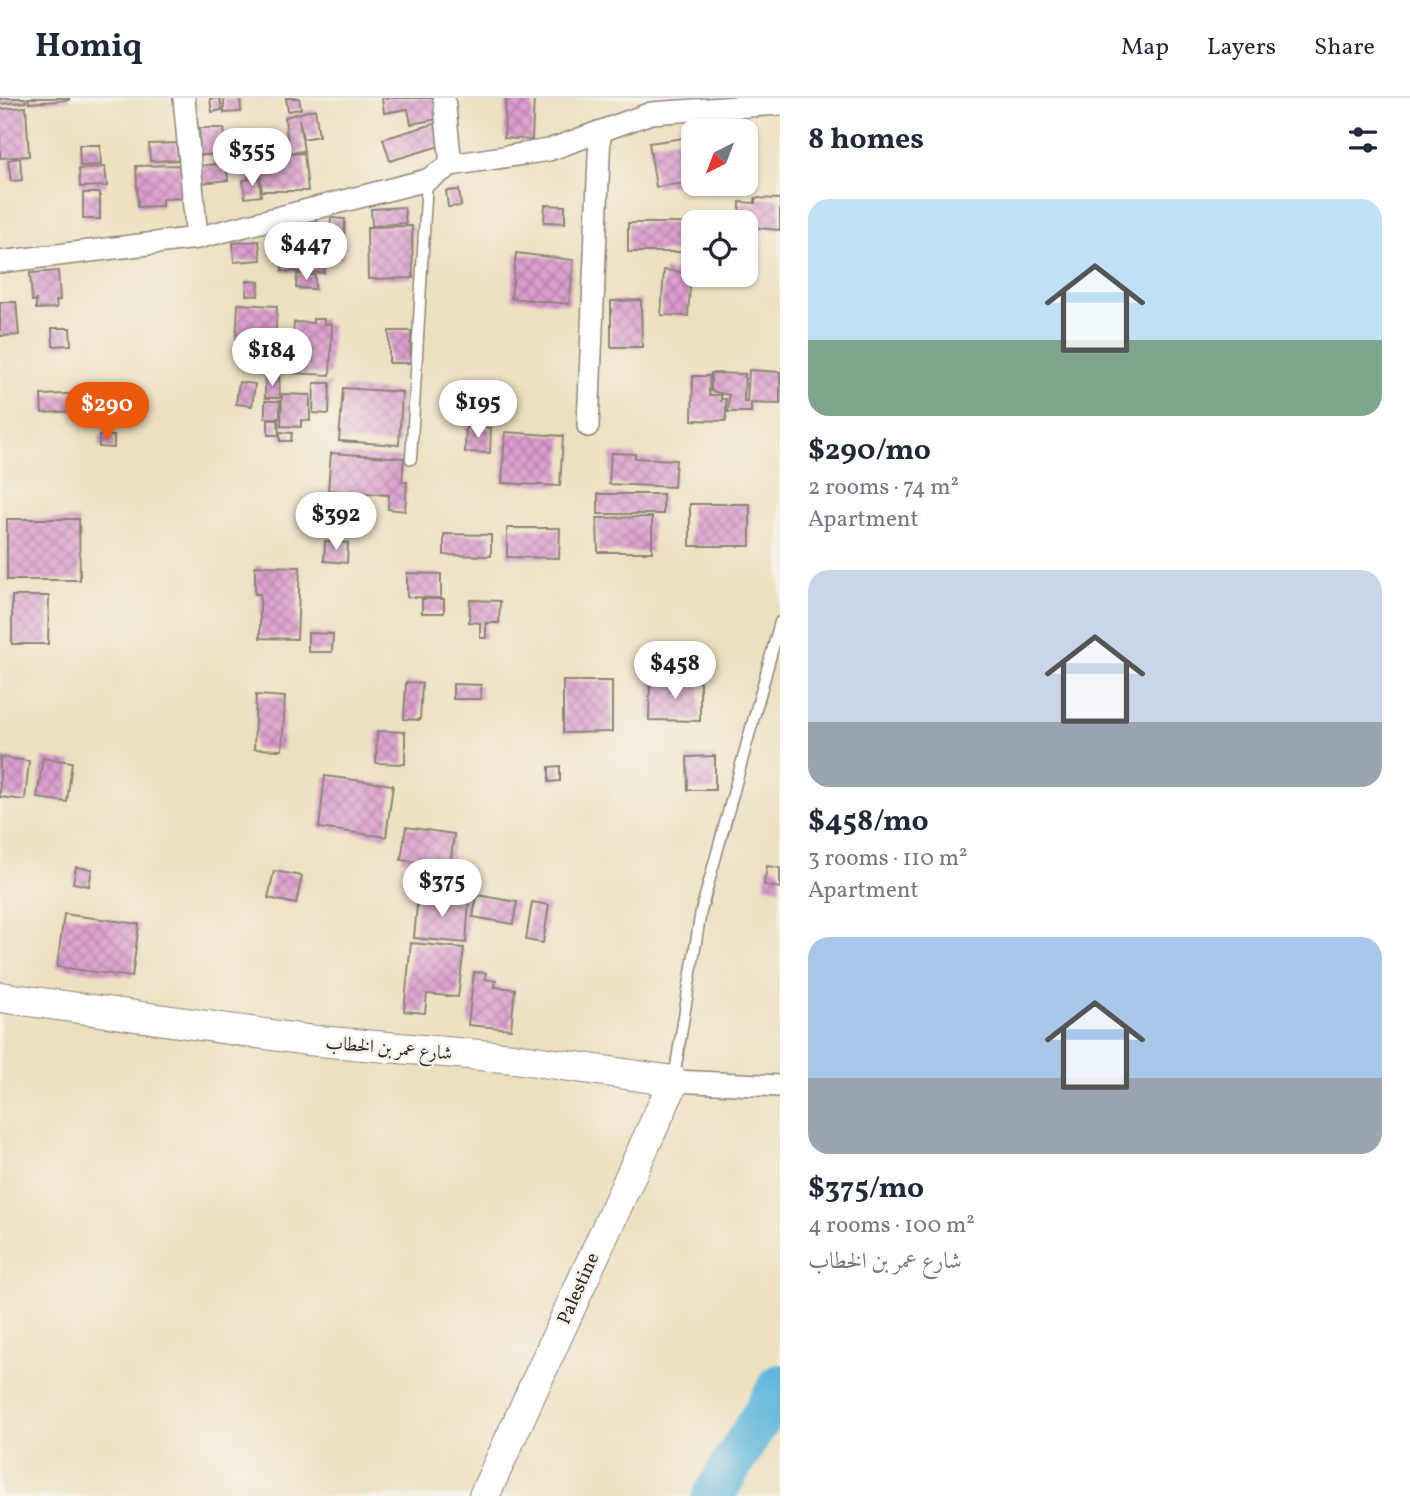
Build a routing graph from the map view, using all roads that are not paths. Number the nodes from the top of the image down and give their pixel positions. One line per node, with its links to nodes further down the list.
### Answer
1 (184, 98): 8 (street)
2 (444, 98): 6 (street)
3 (780, 104): 4 (street)
4 (653, 106): 5 (street)
5 (600, 132): 6 (street); 10 (street)
6 (451, 165): 7 (street)
7 (427, 180): 8 (street); 11 (lane)
8 (197, 238): 9 (street)
9 (0, 262)
10 (588, 426)
11 (411, 459)
12 (780, 622): 14 (lane)
13 (0, 998): 14 (street, شارع عمر بن الخطاب)
14 (674, 1081): 15 (street, شارع عمر بن الخطاب); 16 (street, Palestine)
15 (780, 1086)
16 (484, 1496)

